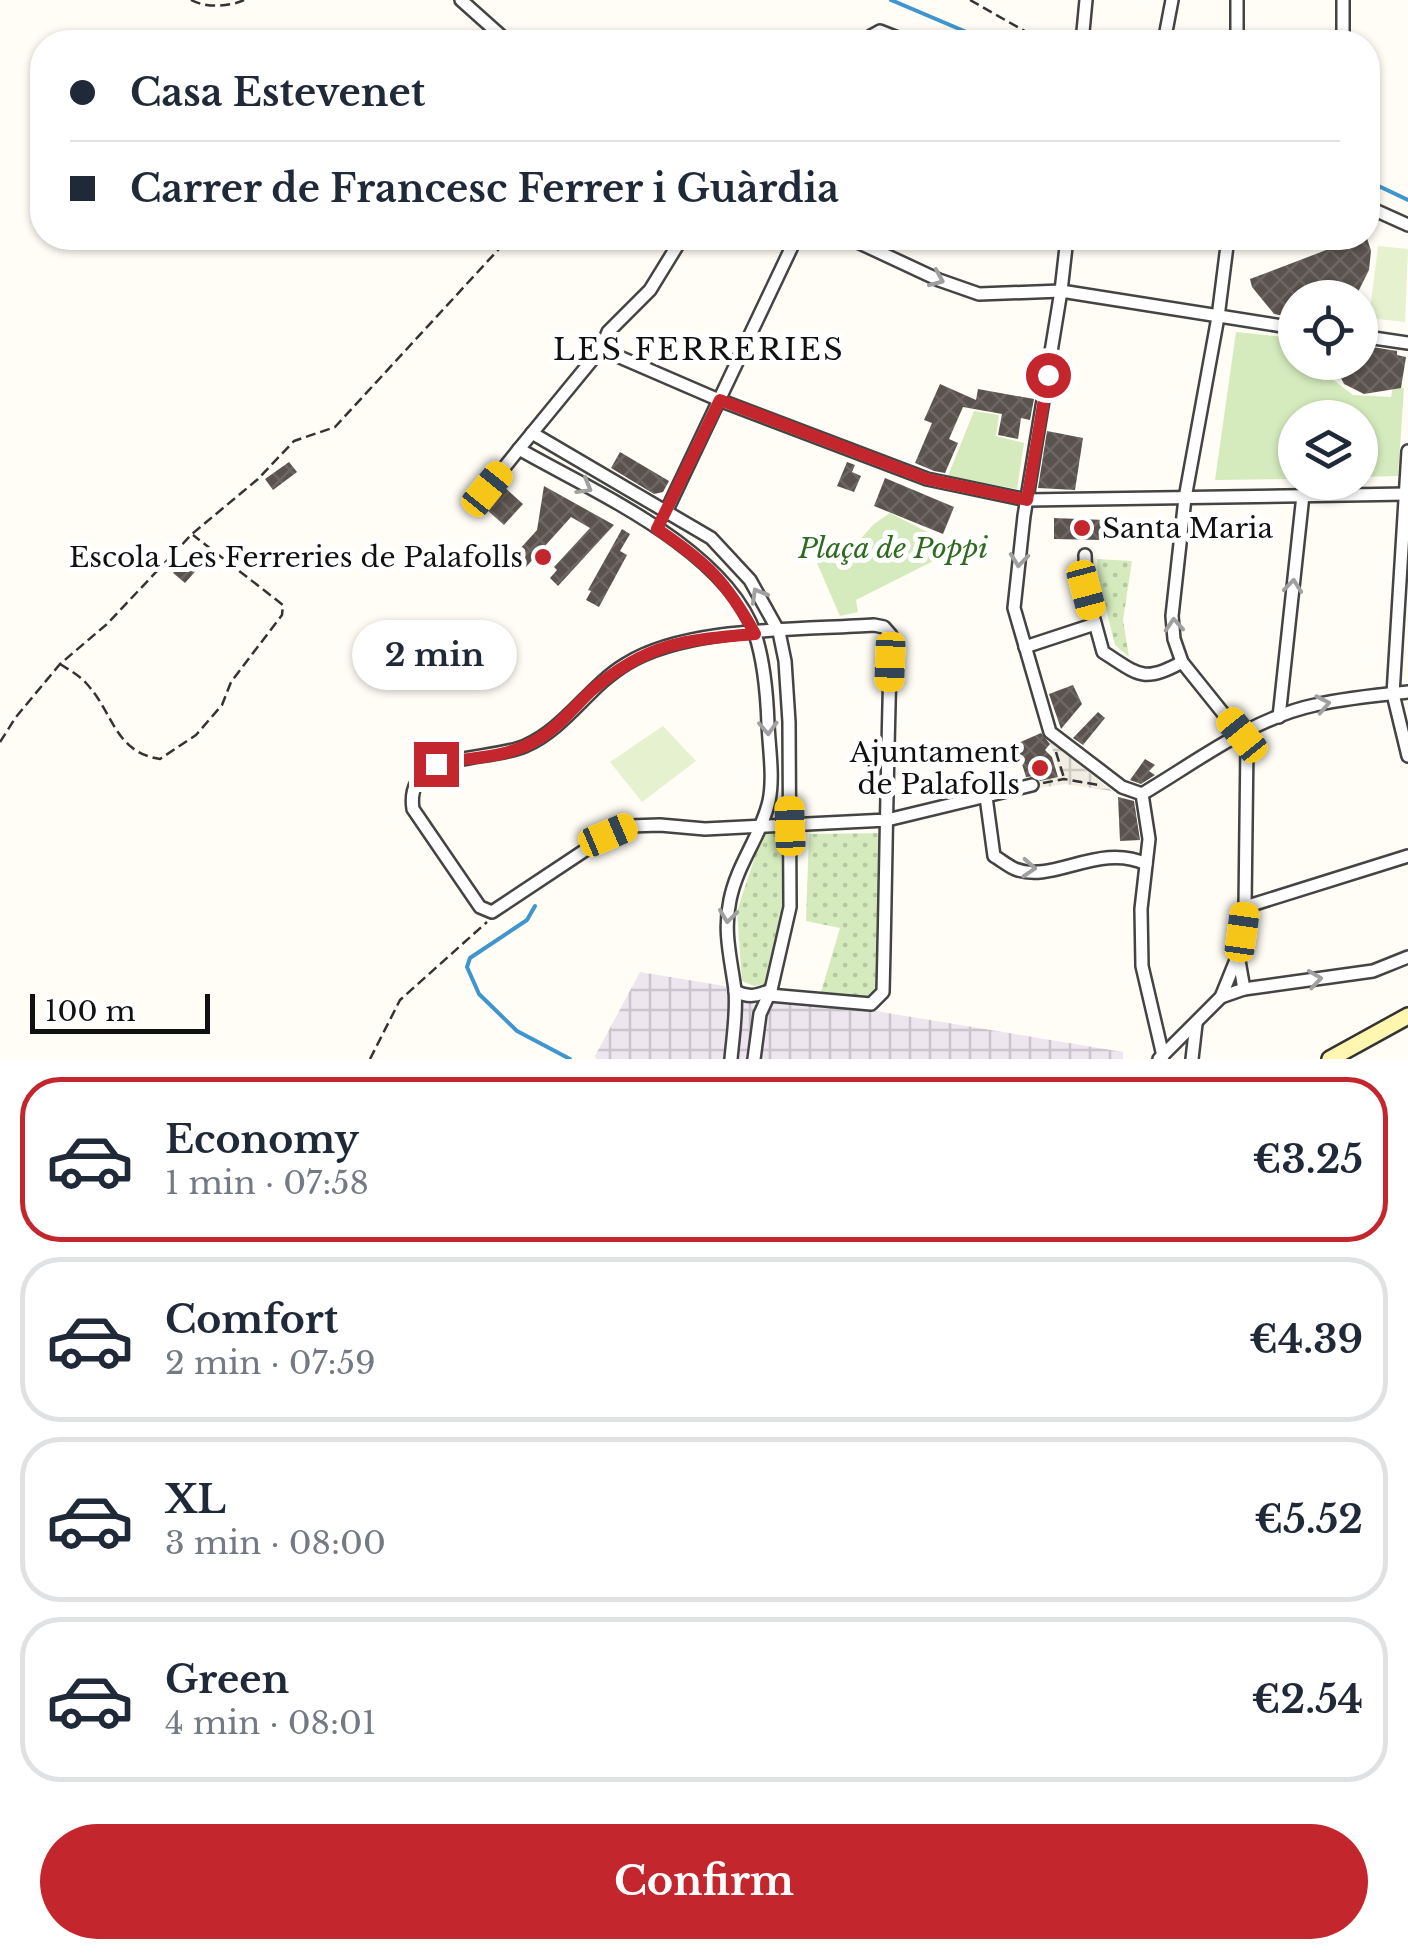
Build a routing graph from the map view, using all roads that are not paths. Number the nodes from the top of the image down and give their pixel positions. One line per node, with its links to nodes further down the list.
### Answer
1 (461, 0): 6 (street)
2 (1086, 0): 7 (street)
3 (1172, 0): 8 (street)
4 (1238, 0): 9 (street)
5 (1343, 0): 10 (street)
6 (495, 30)
7 (1083, 30)
8 (1166, 30)
9 (1237, 30)
10 (1342, 30)
11 (1380, 212): 12 (street)
12 (1408, 224)
13 (675, 250): 23 (street)
14 (790, 250): 24 (street)
15 (875, 250): 18 (street, one-way to 18)
16 (1065, 250): 18 (street)
17 (1226, 250): 19 (street)
18 (1062, 291): 19 (street); 33 (street)
19 (1218, 318): 20 (street); 32 (street)
20 (1278, 326)
21 (1378, 339): 22 (street)
22 (1408, 343)
23 (601, 349): 24 (street); 25 (street)
24 (720, 400): 33 (street); 35 (street)
25 (532, 433): 26 (street); 35 (street)
26 (519, 450): 28 (street); 36 (street, one-way to 36)
27 (1408, 451): 30 (street)
28 (487, 489)
29 (1378, 494): 30 (street)
30 (1406, 494): 44 (street)
31 (1278, 495): 32 (street)
32 (1185, 498): 33 (street); 42 (street, one-way to 32)
33 (1027, 500): 41 (street, one-way to 41)
34 (1302, 500): 45 (street, one-way to 34)
35 (667, 511): 36 (street); 39 (street, one-way to 35)
36 (657, 529): 40 (street)
37 (1085, 555): 38 (street)
38 (1095, 624): 41 (street); 42 (street)
39 (779, 632): 40 (street); 51 (street); 53 (street)
40 (755, 634): 52 (street, one-way to 52); 52 (street)
41 (1025, 647): 49 (street)
42 (1182, 662): 46 (street)
43 (1408, 692): 44 (street)
44 (1394, 694): 45 (street, one-way to 44); 47 (street)
45 (1279, 717): 46 (street)
46 (1242, 735): 49 (street); 56 (street)
47 (1408, 756)
48 (1032, 786): 50 (street)
49 (1142, 794): 55 (street)
50 (986, 797): 51 (street); 55 (street, one-way to 55)
51 (887, 820): 53 (street); 61 (street)
52 (760, 825): 53 (street); 60 (street, one-way to 60)
53 (790, 826): 61 (street)
54 (1408, 856): 56 (street)
55 (1146, 864): 65 (street)
56 (1245, 908): 57 (street)
57 (1238, 955): 59 (street); 62 (street)
58 (1408, 957): 59 (street, one-way to 58)
59 (1244, 989): 62 (street)
60 (734, 990): 61 (street); 66 (street)
61 (770, 993): 67 (street)
62 (1221, 997): 64 (street)
63 (1408, 1016): 69 (main road)
64 (1196, 1024): 65 (street); 68 (street)
65 (1165, 1058)
66 (731, 1059)
67 (754, 1059)
68 (1192, 1059)
69 (1330, 1059)

